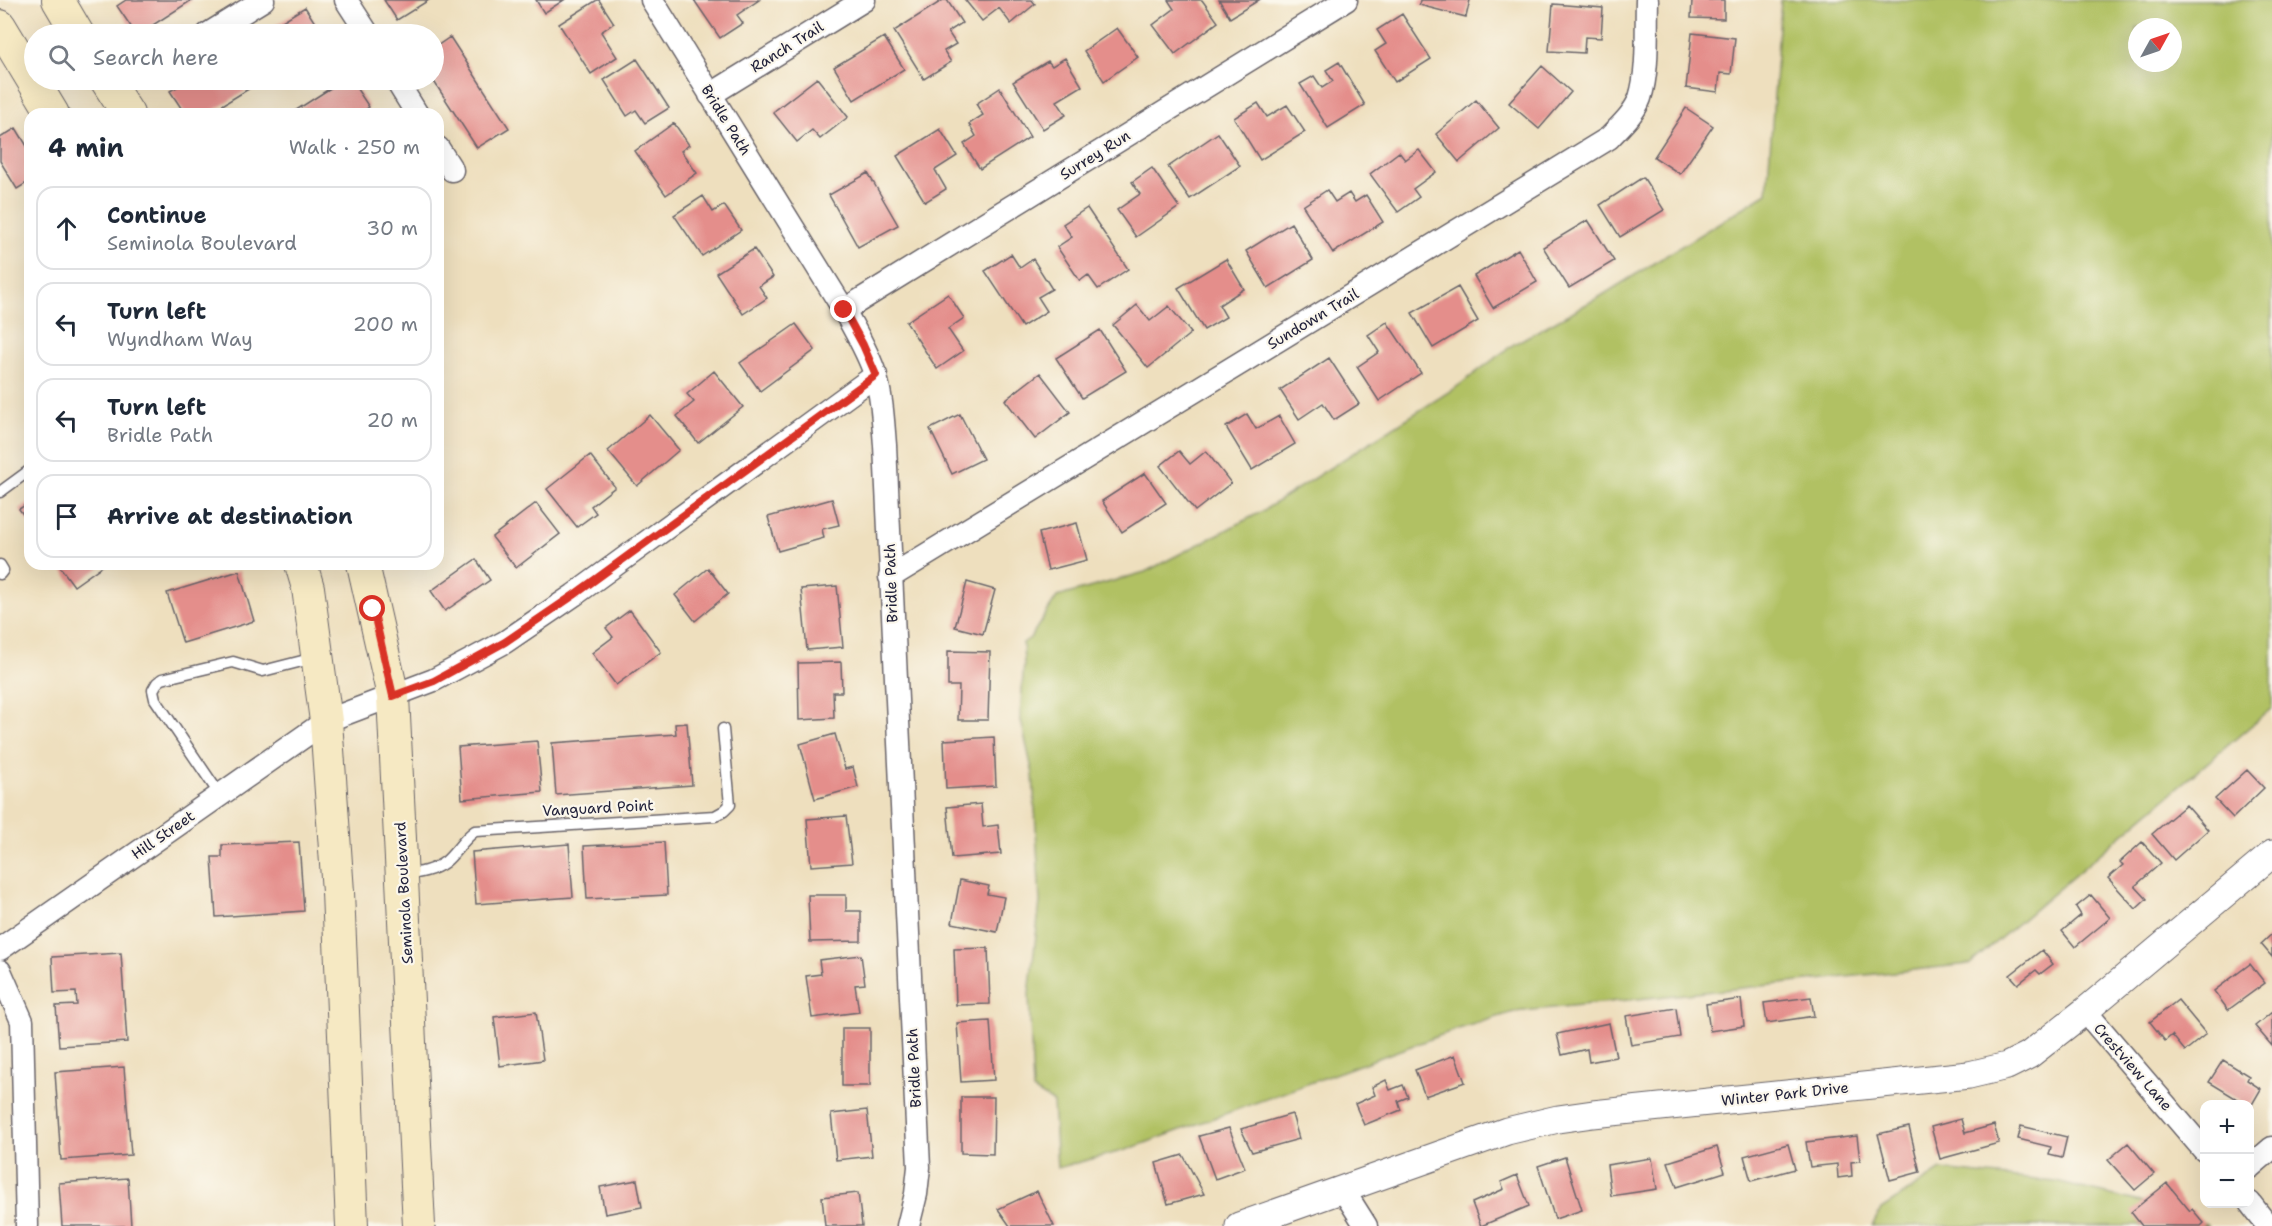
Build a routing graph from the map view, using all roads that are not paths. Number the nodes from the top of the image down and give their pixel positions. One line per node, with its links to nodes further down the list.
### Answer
1 (58, 0): 8 (main road)
2 (263, 0): 9 (street)
3 (346, 0): 10 (street)
4 (652, 0): 16 (street, Bridle Path)
5 (864, 0): 16 (street, Ranch Trail)
6 (1347, 0): 22 (street, Surrey Run)
7 (1647, 0): 30 (street, Sundown Trail)
8 (72, 24)
9 (224, 24)
10 (362, 24)
11 (0, 26): 12 (main road)
12 (24, 66)
13 (39, 90): 17 (main road)
14 (112, 90): 18 (main road)
15 (402, 90): 19 (street)
16 (711, 95): 22 (street, Bridle Path)
17 (49, 108)
18 (124, 108)
19 (413, 108)
20 (444, 157): 21 (street)
21 (452, 170)
22 (844, 310): 23 (street, Bridle Path)
23 (876, 375): 30 (street, Bridle Path); 32 (street, Hill Street)
24 (24, 474): 25 (lane)
25 (0, 492)
26 (0, 565): 29 (lane)
27 (303, 570): 31 (main road)
28 (364, 570): 32 (main road, Seminola Boulevard)
29 (0, 574)
30 (890, 577): 49 (street, Bridle Path)
31 (318, 658): 33 (main road); 35 (lane)
32 (393, 696): 33 (street, Hill Street); 37 (main road, Seminola Boulevard)
33 (326, 721): 35 (street, Hill Street); 47 (main road)
34 (723, 729): 37 (lane, Vanguard Point)
35 (220, 795): 38 (street, Hill Street)
36 (2272, 854): 40 (street, Winter Park Drive)
37 (404, 875): 48 (main road, Seminola Boulevard)
38 (0, 949)
39 (0, 971): 46 (street)
40 (2085, 1011): 41 (street, Crestview Lane); 44 (street, Winter Park Drive)
41 (2200, 1144)
42 (2272, 1148): 43 (street)
43 (2254, 1164)
44 (1342, 1188): 50 (street, Winter Park Drive); 51 (street)
45 (2254, 1208): 52 (street)
46 (27, 1226)
47 (352, 1226)
48 (419, 1226)
49 (908, 1226)
50 (1239, 1226)
51 (1366, 1226)
52 (2268, 1226)

